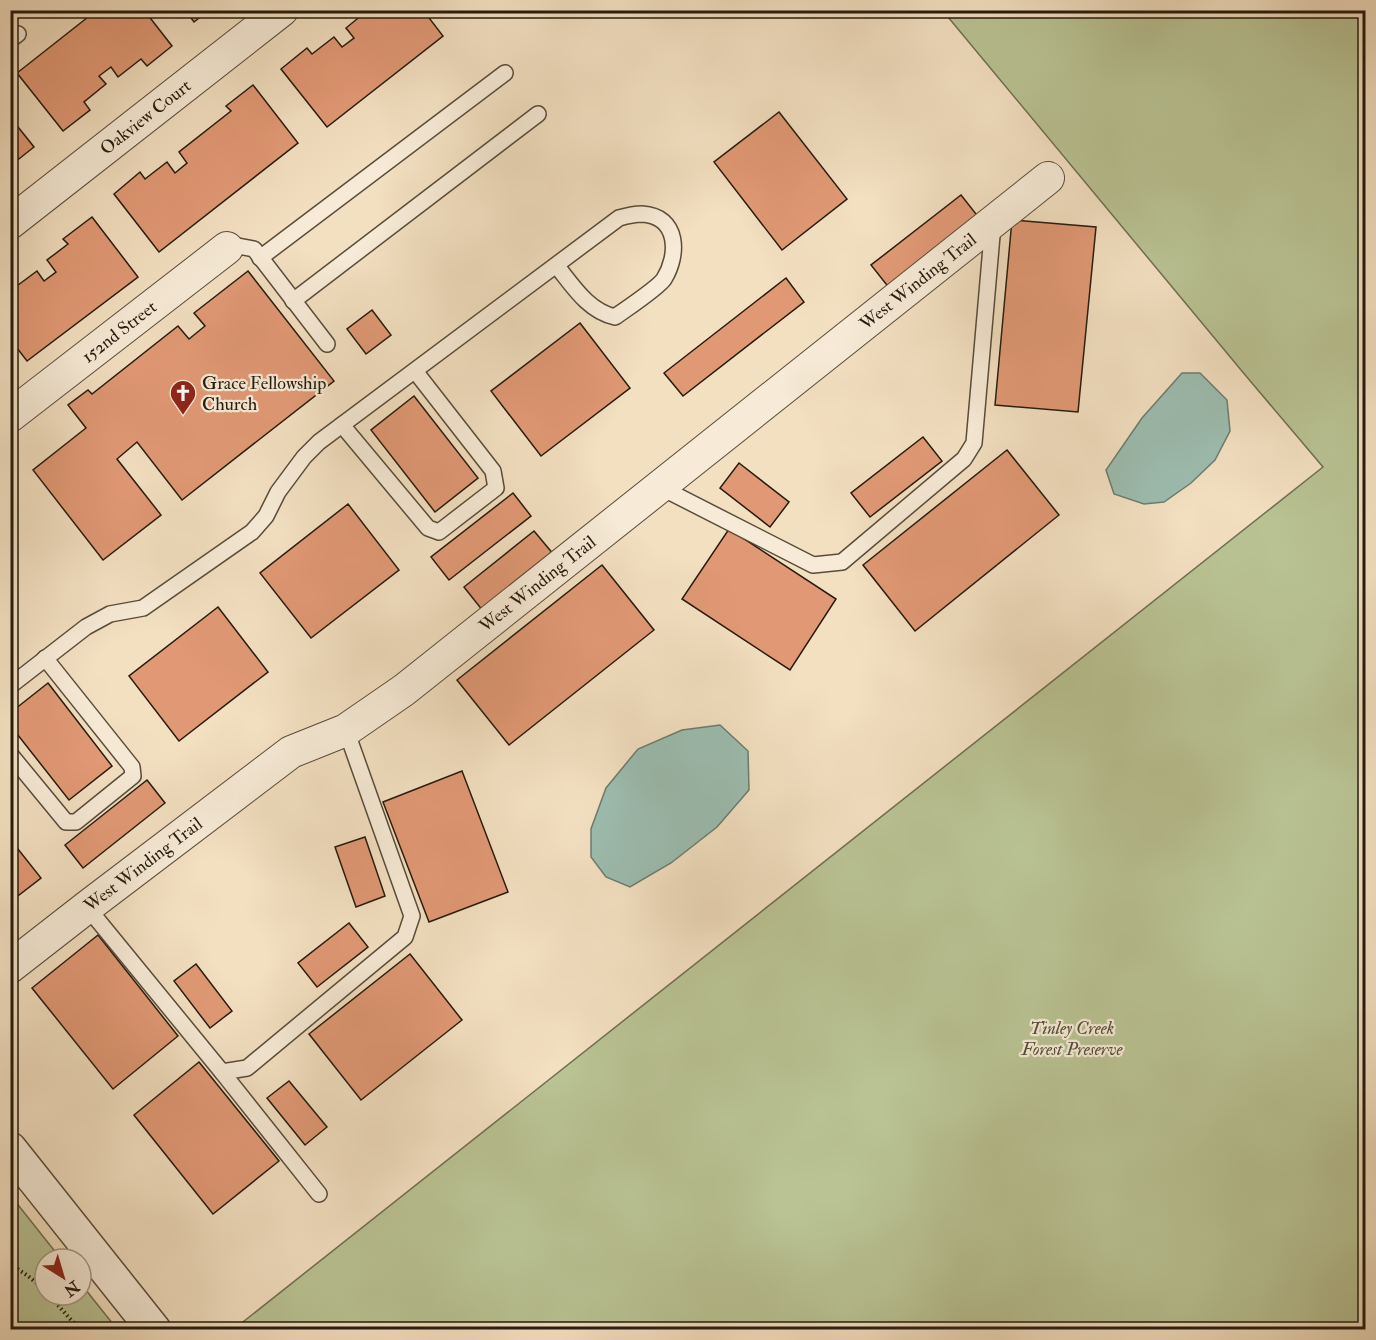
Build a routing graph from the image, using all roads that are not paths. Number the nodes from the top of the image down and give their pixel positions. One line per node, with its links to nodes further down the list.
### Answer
1 (282, 10): 6 (street, Oakview Court)
2 (505, 73): 8 (lane)
3 (537, 114): 10 (lane)
4 (1048, 178): 5 (street, West Winding Trail)
5 (993, 222): 15 (street, West Winding Trail); 15 (lane)
6 (10, 223)
7 (227, 248): 8 (lane); 13 (street, 152nd Street)
8 (260, 258): 10 (lane)
9 (556, 265): 9 (lane); 12 (lane)
10 (293, 301): 11 (lane)
11 (327, 344)
12 (415, 370): 14 (lane); 14 (lane)
13 (10, 416)
14 (342, 425): 16 (lane)
15 (660, 487): 18 (street, West Winding Trail)
16 (45, 658): 17 (lane); 19 (lane)
17 (10, 686)
18 (346, 730): 20 (street, West Winding Trail); 22 (lane)
19 (10, 754)
20 (87, 907): 21 (street, West Winding Trail); 22 (lane)
21 (10, 967)
22 (222, 1072): 24 (lane)
23 (10, 1149): 25 (street)
24 (319, 1194)
25 (153, 1329)

